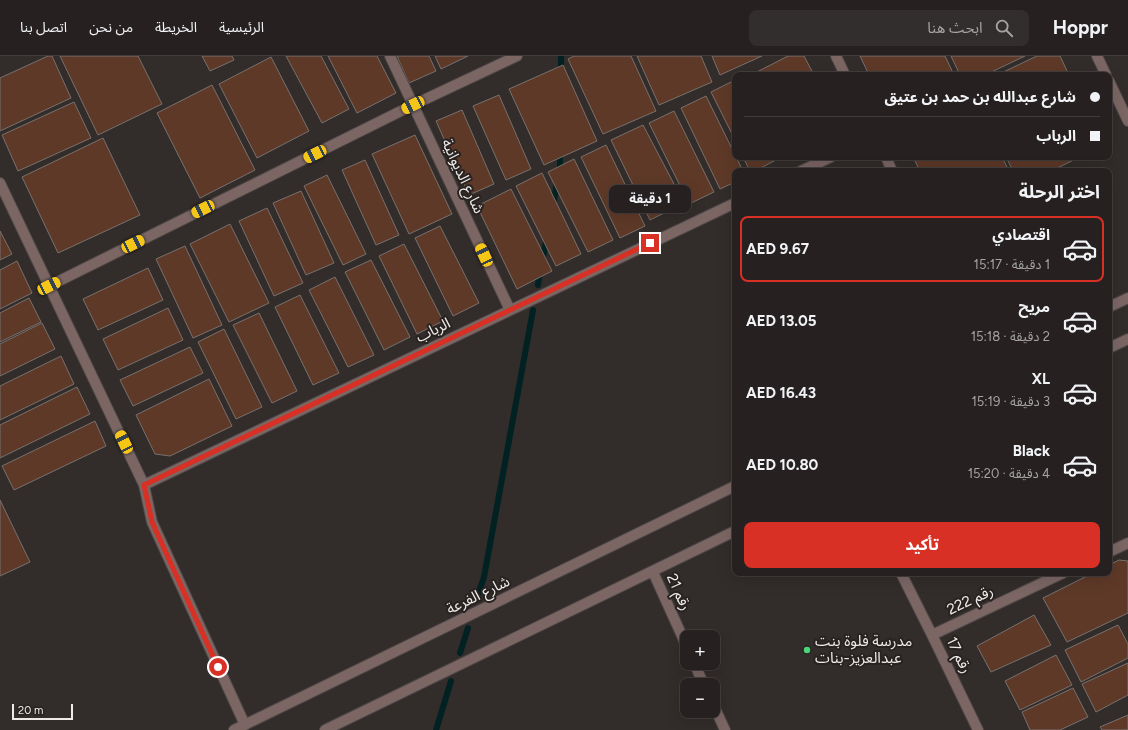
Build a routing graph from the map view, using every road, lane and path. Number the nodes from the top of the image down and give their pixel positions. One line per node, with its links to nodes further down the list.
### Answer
1 (390, 56): 8 (street, شارع الديوانية)
2 (517, 56): 8 (street)
3 (836, 56): 5 (street)
4 (1097, 56): 6 (street)
5 (844, 72)
6 (1105, 72)
7 (1112, 87): 9 (street)
8 (413, 105): 14 (street); 17 (street, شارع الديوانية)
9 (1128, 121)
10 (825, 160): 11 (street)
11 (807, 168)
12 (0, 183): 14 (street)
13 (732, 203): 17 (street, الرباب)
14 (49, 286): 20 (street)
15 (1128, 298): 16 (street)
16 (1112, 306)
17 (510, 310): 20 (street, الرباب)
18 (1128, 339): 19 (street)
19 (1112, 347)
20 (144, 485): 31 (street)
21 (732, 487): 31 (street, شارع الفرعة)
22 (732, 532): 25 (street)
23 (1128, 543): 24 (street)
24 (1112, 551)
25 (653, 572): 28 (street, رقم 21); 33 (street)
26 (902, 576): 29 (street, رقم 17)
27 (1057, 576): 29 (street, رقم 222)
28 (680, 632)
29 (932, 635): 35 (street, رقم 17)
30 (719, 718): 34 (street)
31 (245, 725): 32 (street, شارع الفرعة)
32 (234, 730)
33 (325, 730)
34 (725, 730)
35 (978, 730)

